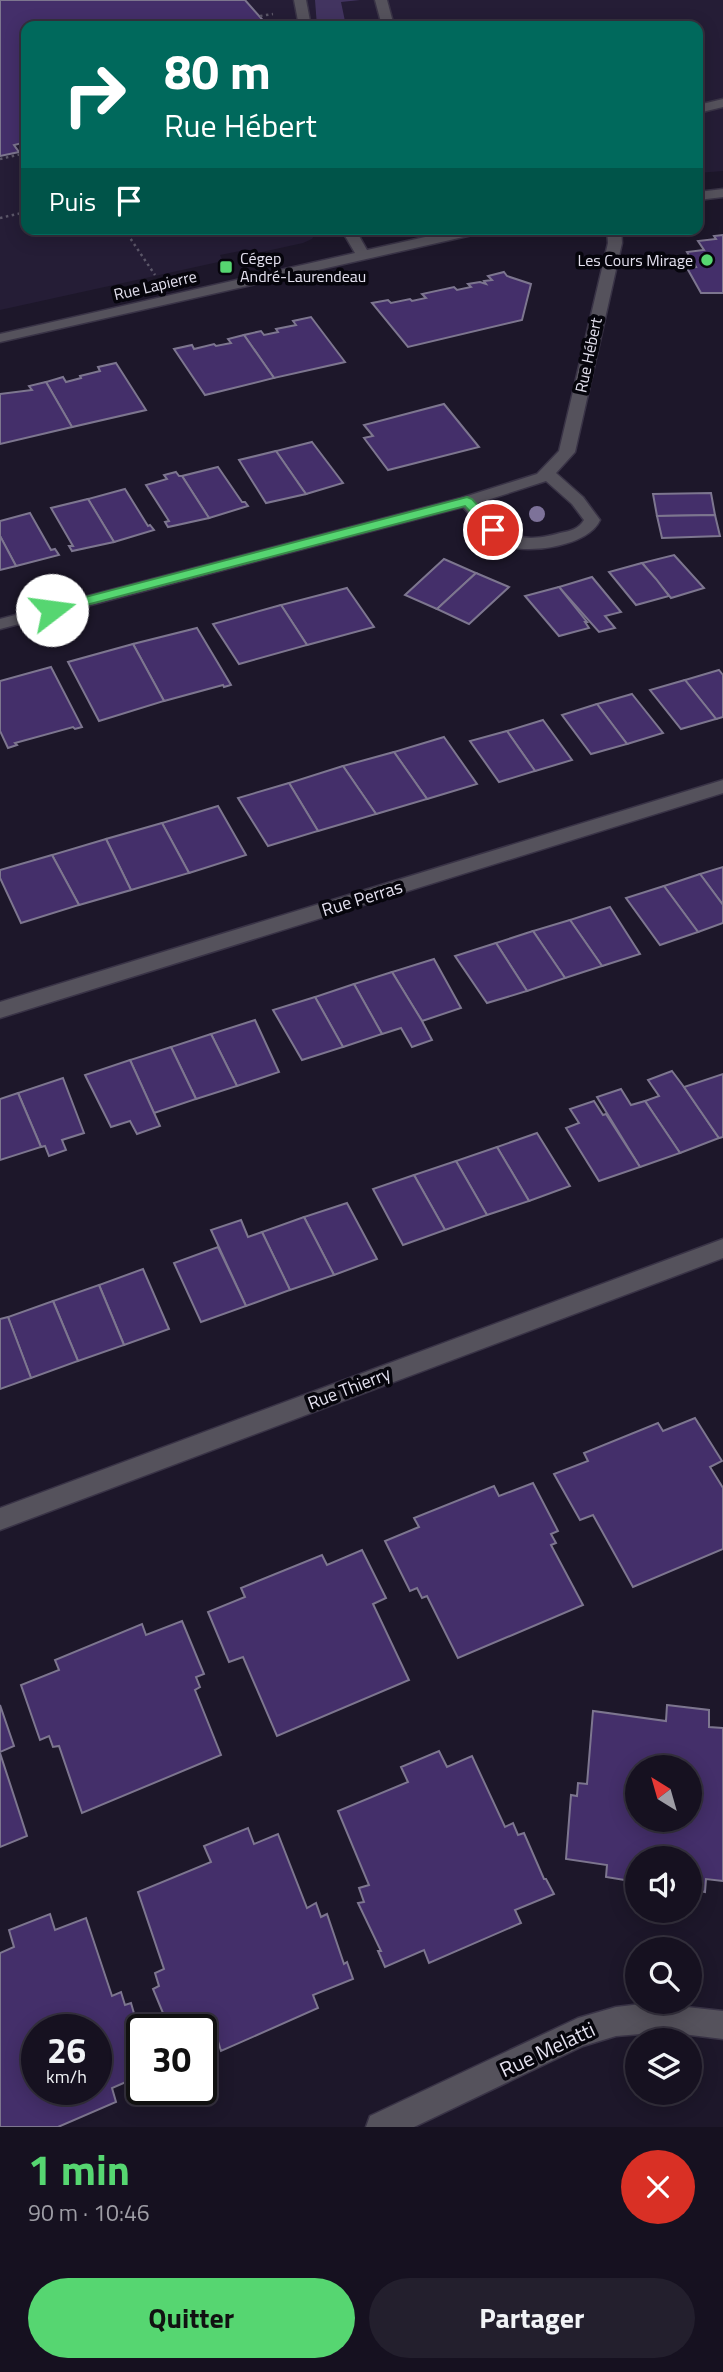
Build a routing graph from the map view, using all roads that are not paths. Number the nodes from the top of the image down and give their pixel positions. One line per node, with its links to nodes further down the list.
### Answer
1 (300, 0): 3 (street)
2 (382, 0): 4 (street)
3 (304, 21)
4 (386, 21)
5 (723, 103): 6 (street)
6 (703, 108)
7 (723, 193): 8 (street)
8 (703, 195)
9 (351, 235): 12 (street)
10 (454, 235): 12 (street, Rue Lapierre)
11 (614, 235): 14 (street, Rue Hébert)
12 (363, 255): 13 (street, Rue Lapierre)
13 (0, 338)
14 (547, 474): 15 (street, Rue Hébert); 15 (street)
15 (467, 501): 16 (street, Rue Hébert)
16 (0, 624)
17 (723, 786): 18 (street, Rue Perras)
18 (0, 1010)
19 (723, 1248): 20 (street, Rue Thierry)
20 (697, 1258): 21 (street); 22 (street, Rue Thierry)
21 (723, 1263)
22 (0, 1519)
23 (723, 2025): 24 (street, Rue Melatti)
24 (381, 2127)

